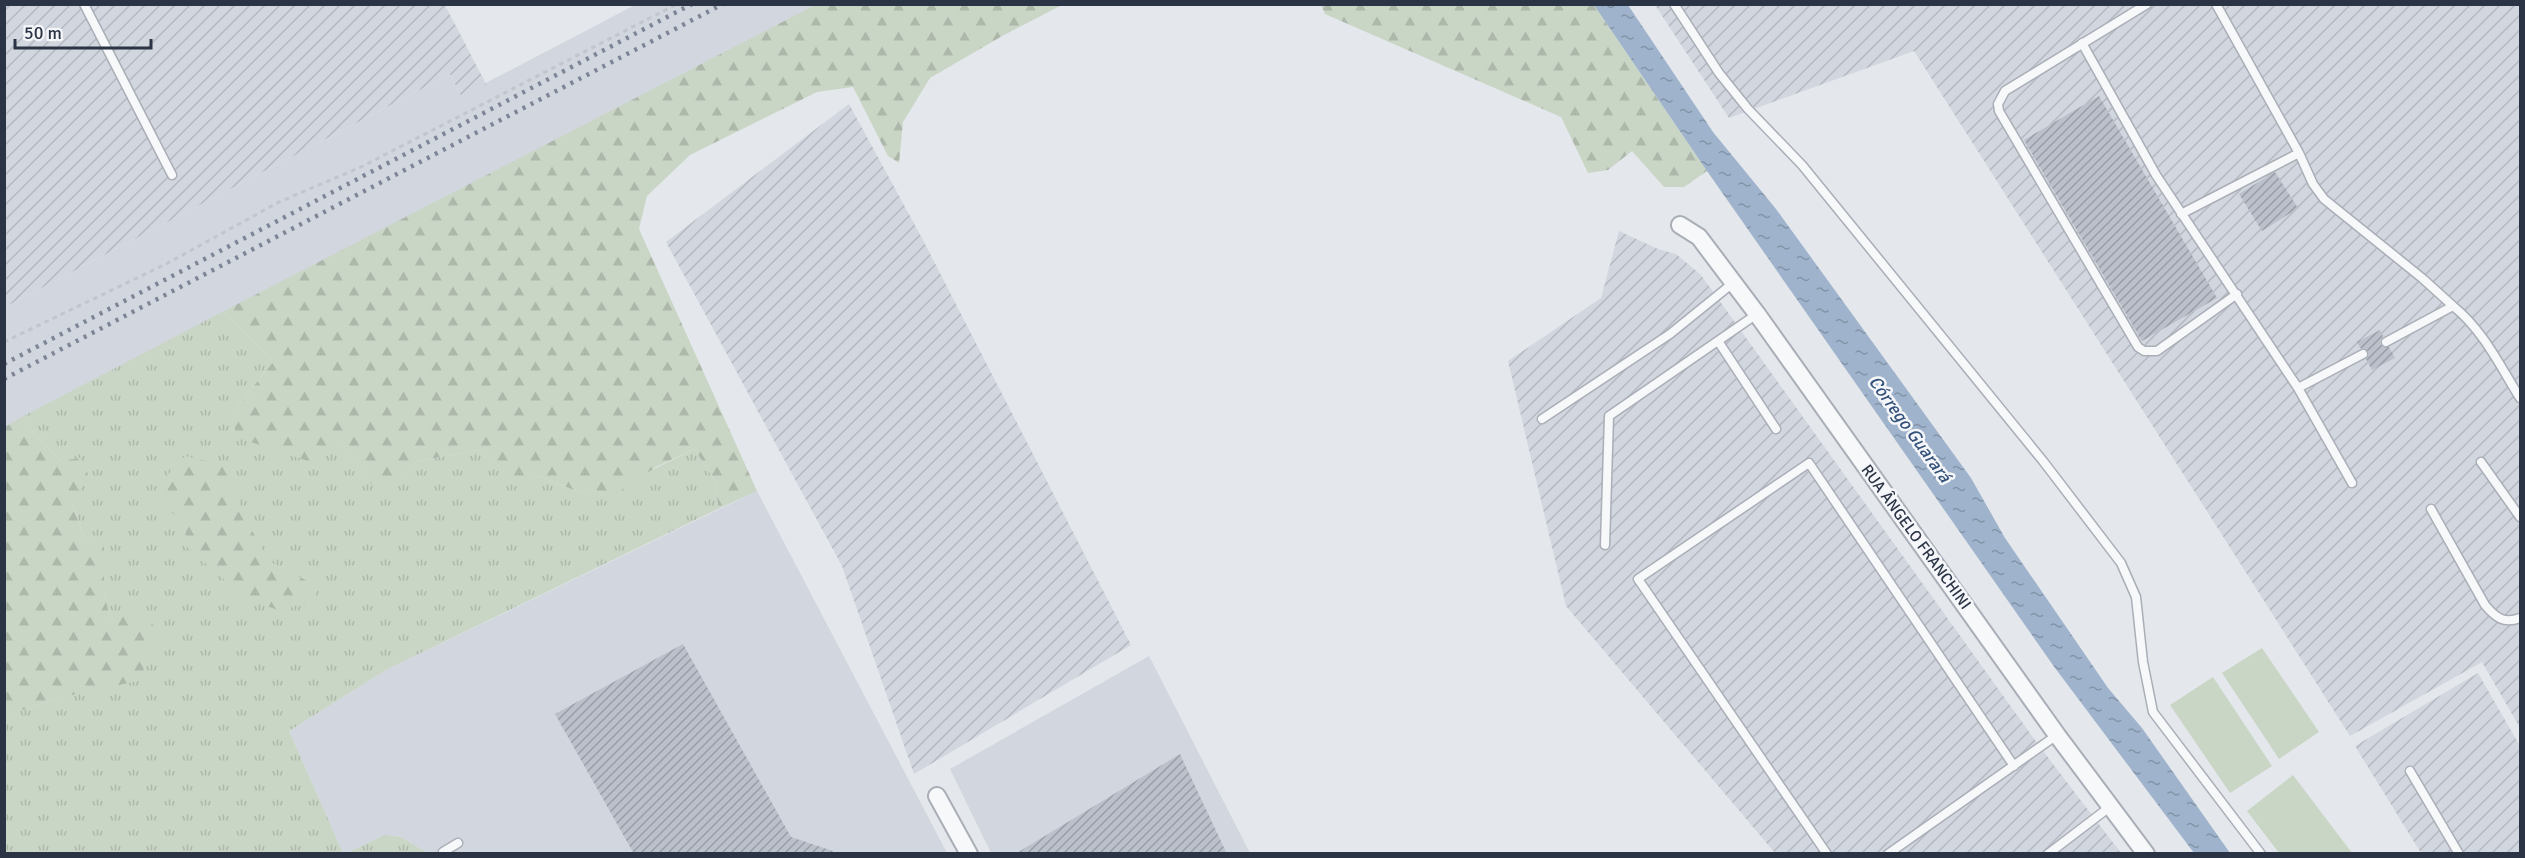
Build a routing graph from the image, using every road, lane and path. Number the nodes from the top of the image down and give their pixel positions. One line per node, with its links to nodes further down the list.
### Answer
1 (84, 4): 8 (lane)
2 (677, 4): 16 (path)
3 (1674, 4): 41 (lane)
4 (2147, 4): 6 (lane)
5 (2216, 4): 7 (lane)
6 (2082, 43): 9 (lane); 12 (lane)
7 (2299, 153): 9 (lane); 13 (lane)
8 (172, 175)
9 (2181, 214): 12 (lane)
10 (1680, 225): 11 (street, RUA ÂNGELO FRANCHINI)
11 (1733, 283): 14 (street, RUA ÂNGELO FRANCHINI); 21 (lane)
12 (2237, 294): 19 (lane)
13 (2452, 306): 17 (lane); 20 (lane)
14 (1757, 314): 15 (lane); 29 (street, RUA ÂNGELO FRANCHINI)
15 (1718, 341): 22 (lane); 27 (lane)
16 (4, 342)
17 (2386, 342)
18 (2363, 354): 19 (lane)
19 (2298, 388): 24 (lane)
20 (2520, 398)
21 (1542, 419)
22 (1776, 429)
23 (2481, 462): 26 (lane)
24 (2352, 483)
25 (2431, 509): 28 (lane)
26 (2520, 517)
27 (1605, 545)
28 (2520, 618)
29 (2057, 735): 30 (lane); 33 (street, RUA ÂNGELO FRANCHINI)
30 (2014, 766): 37 (lane); 38 (lane)
31 (2409, 771): 42 (lane)
32 (937, 796): 36 (street)
33 (2111, 806): 39 (lane); 40 (street, RUA ÂNGELO FRANCHINI)
34 (458, 843): 35 (lane)
35 (443, 852)
36 (969, 854)
37 (1827, 854)
38 (1888, 854)
39 (2048, 854)
40 (2146, 854)
41 (2261, 854)
42 (2459, 854)

